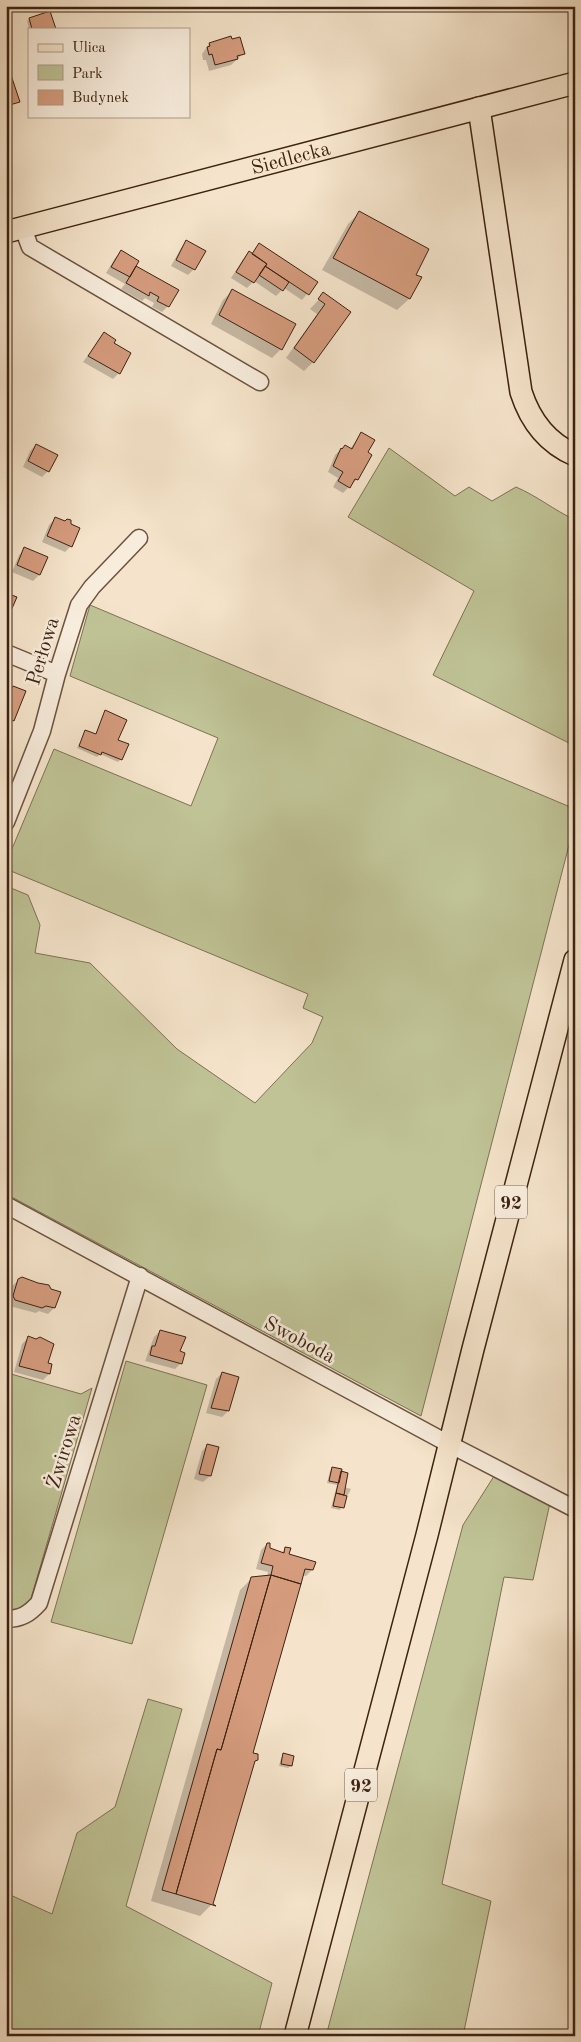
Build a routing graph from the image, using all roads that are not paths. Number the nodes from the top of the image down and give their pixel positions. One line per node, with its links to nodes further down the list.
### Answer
1 (575, 84): 2 (main road, Siedlecka)
2 (479, 108): 3 (main road, Siedlecka); 5 (main road)
3 (15, 230): 4 (street)
4 (260, 382)
5 (575, 455)
6 (139, 538): 8 (street, Perłowa)
7 (6, 653): 8 (street)
8 (57, 674): 9 (street, Perłowa)
9 (6, 822)
10 (575, 960): 13 (main road, 92)
11 (6, 1205): 12 (street, Swoboda)
12 (140, 1276): 13 (street, Swoboda); 15 (street, Żwirowa)
13 (449, 1444): 14 (street, Swoboda); 16 (main road, 92)
14 (575, 1509)
15 (6, 1619)
16 (295, 2036)

